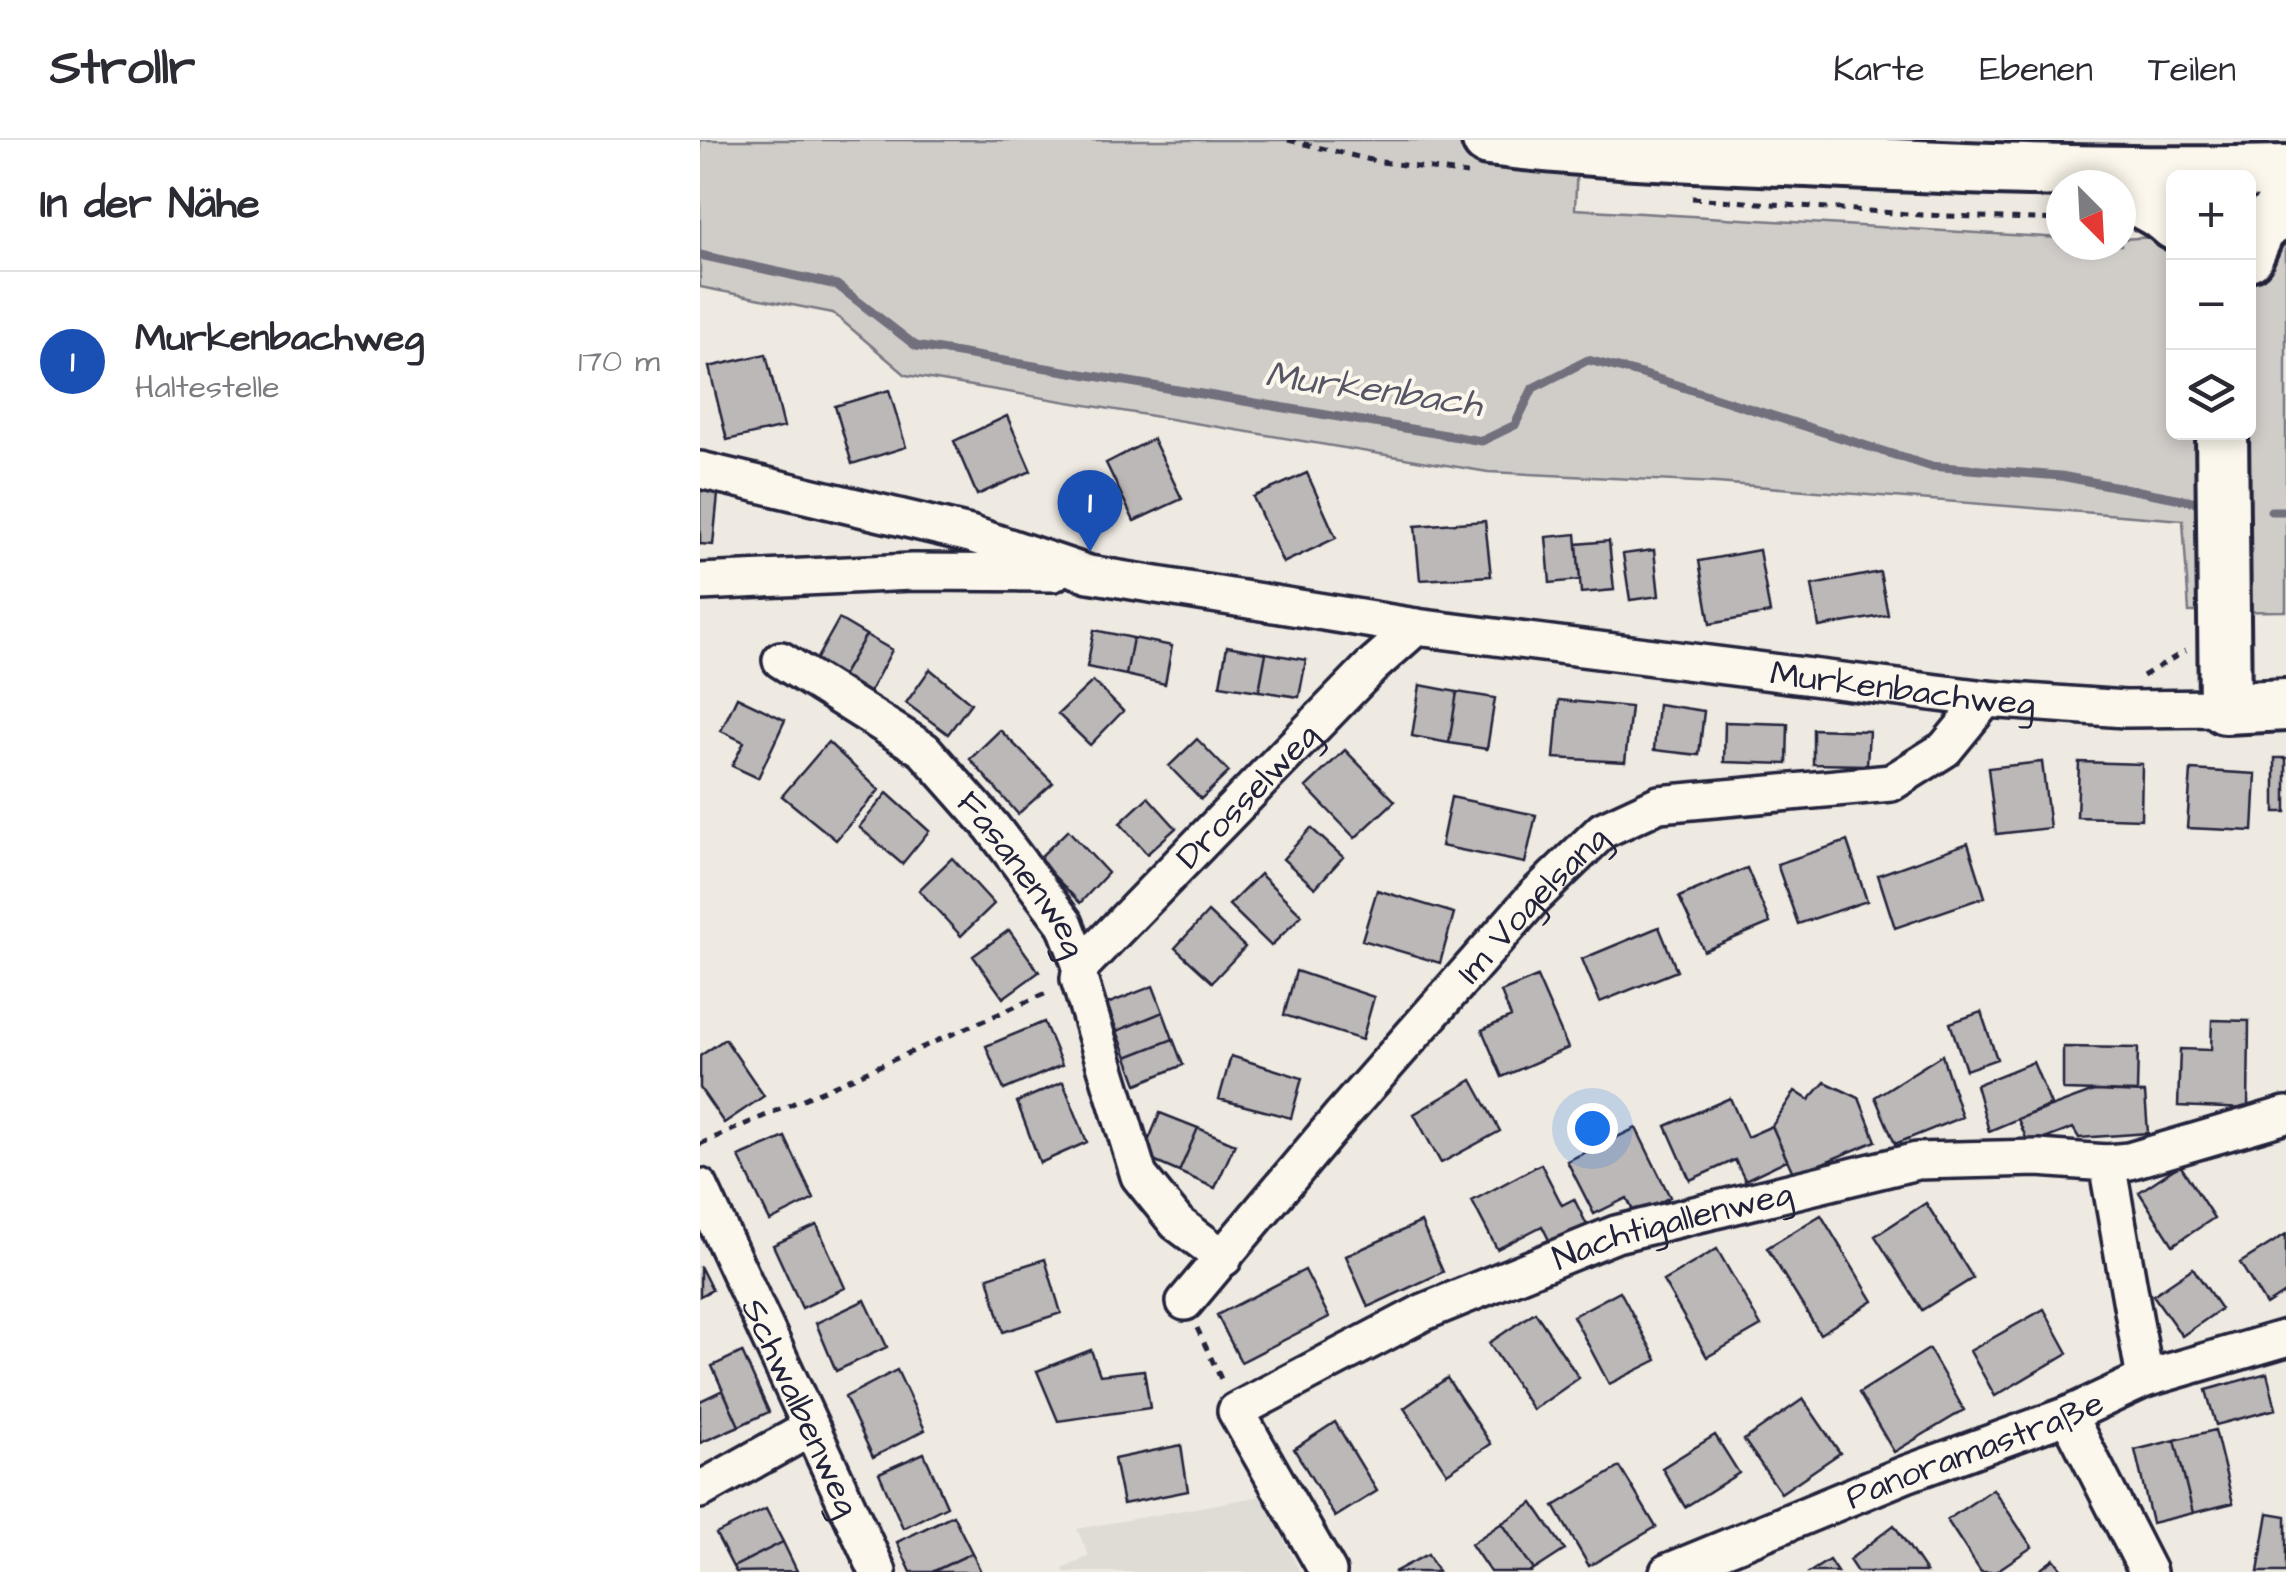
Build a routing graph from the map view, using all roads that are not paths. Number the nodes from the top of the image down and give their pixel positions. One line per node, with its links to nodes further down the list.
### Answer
1 (1488, 140): 3 (main road)
2 (2213, 164): 4 (main road); 5 (main road)
3 (2072, 170)
4 (2136, 171)
5 (2286, 172)
6 (2136, 200): 8 (main road)
7 (2286, 204): 9 (main road)
8 (2166, 216)
9 (2256, 237)
10 (2222, 440): 18 (main road)
11 (700, 470): 12 (street, Murkenbachweg)
12 (1089, 574): 13 (street); 14 (street, Murkenbachweg)
13 (700, 582)
14 (1416, 627): 16 (street, Murkenbachweg); 19 (street, Drosselweg)
15 (781, 660): 19 (street, Fasanenweg)
16 (1986, 700): 18 (street, Murkenbachweg); 23 (street, Im Vogelsang)
17 (2286, 705): 18 (main road, Murkenbachweg)
18 (2225, 708)
19 (1080, 972): 23 (street, Fasanenweg)
20 (2286, 1115): 21 (street)
21 (2107, 1164): 26 (street); 31 (street, Nachtigallenweg)
22 (700, 1187): 28 (street, Schwalbenweg)
23 (1224, 1258): 24 (street, Im Vogelsang)
24 (1185, 1302)
25 (2286, 1338): 26 (street, Panoramastraße)
26 (2145, 1380): 27 (street, Panoramastraße)
27 (2068, 1415): 32 (street, Panoramastraße); 33 (street)
28 (811, 1428): 29 (street); 30 (street, Schwalbenweg)
29 (700, 1490)
30 (878, 1572)
31 (1328, 1572)
32 (1668, 1572)
33 (2148, 1572)

